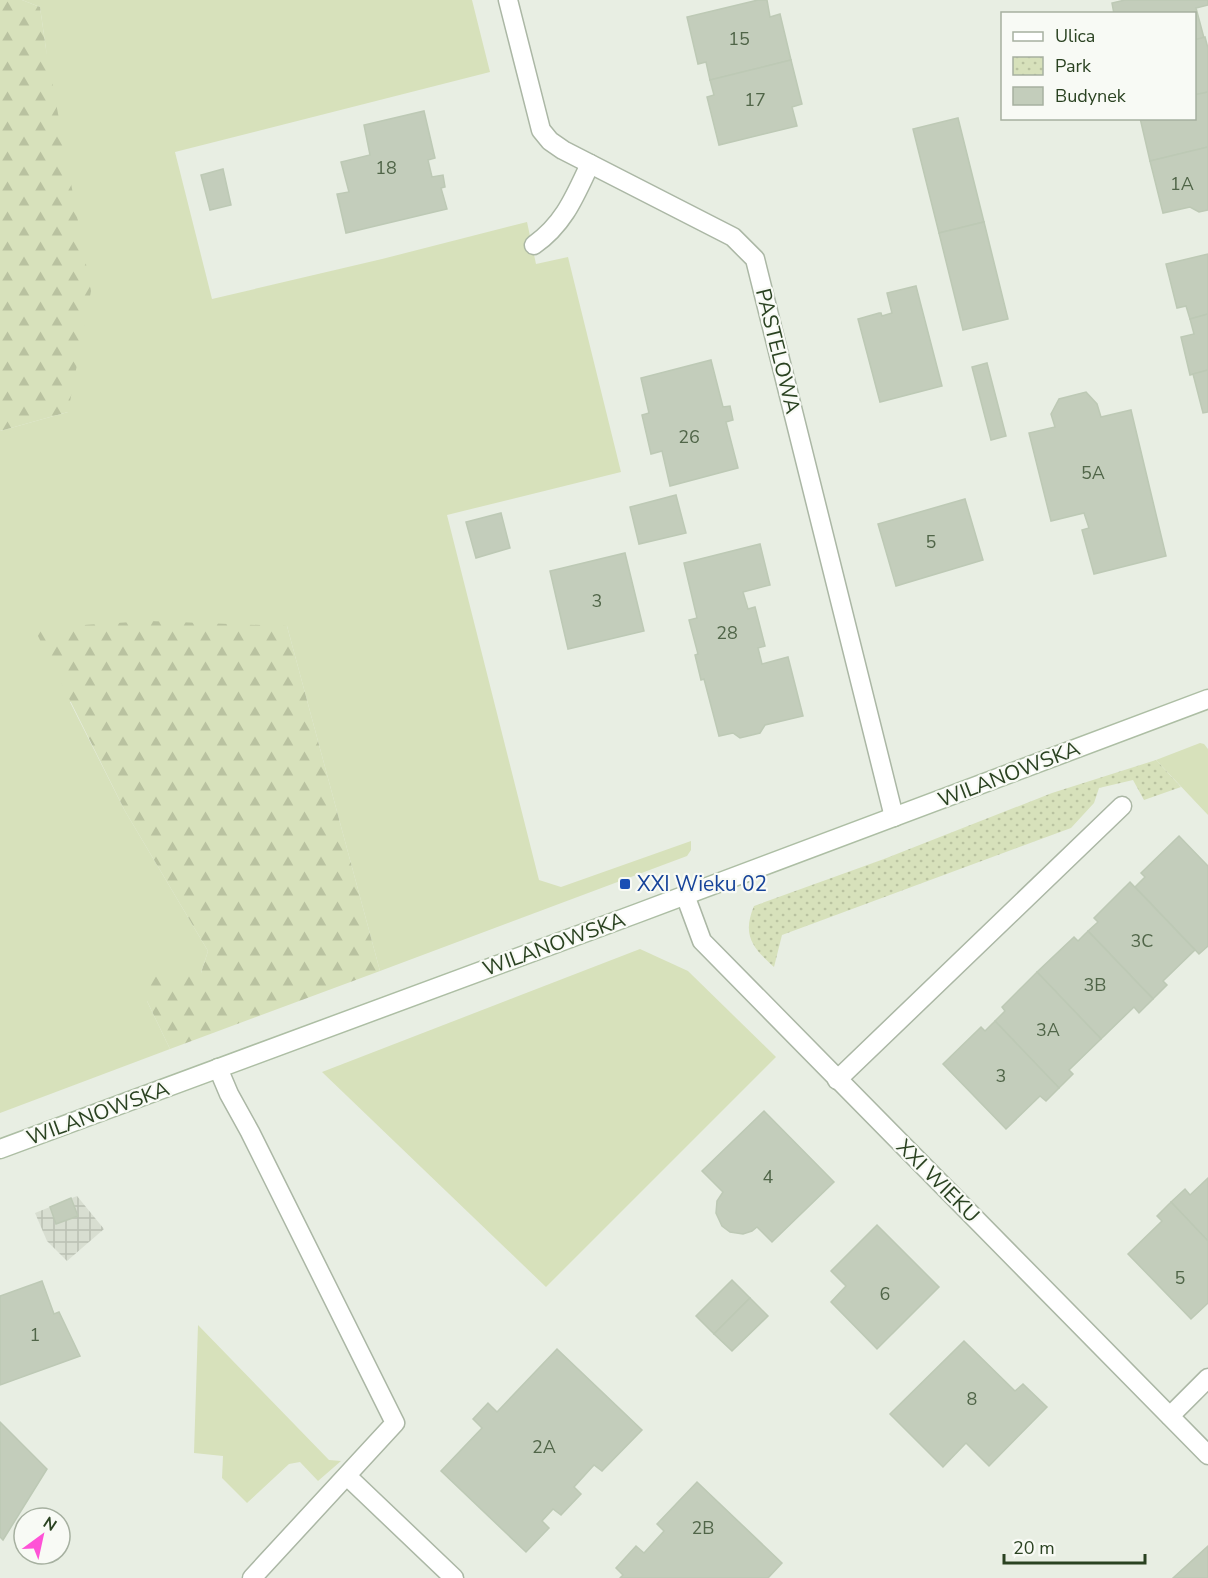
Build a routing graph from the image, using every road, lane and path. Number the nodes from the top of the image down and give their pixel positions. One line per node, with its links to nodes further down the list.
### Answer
1 (508, 0): 2 (street, PASTELOWA)
2 (590, 164): 3 (street); 6 (street, PASTELOWA)
3 (534, 245)
4 (1208, 699): 6 (street, WILANOWSKA)
5 (1122, 806): 9 (street)
6 (894, 817): 7 (street, WILANOWSKA)
7 (685, 895): 8 (street, WILANOWSKA); 9 (street, XXI WIEKU)
8 (218, 1068): 10 (street, WILANOWSKA); 14 (street)
9 (837, 1080): 12 (street, XXI WIEKU)
10 (0, 1149)
11 (1208, 1378): 12 (street)
12 (1170, 1416): 13 (street, XXI WIEKU)
13 (1208, 1455)
14 (347, 1476): 15 (street); 16 (street)
15 (252, 1578)
16 (454, 1578)

